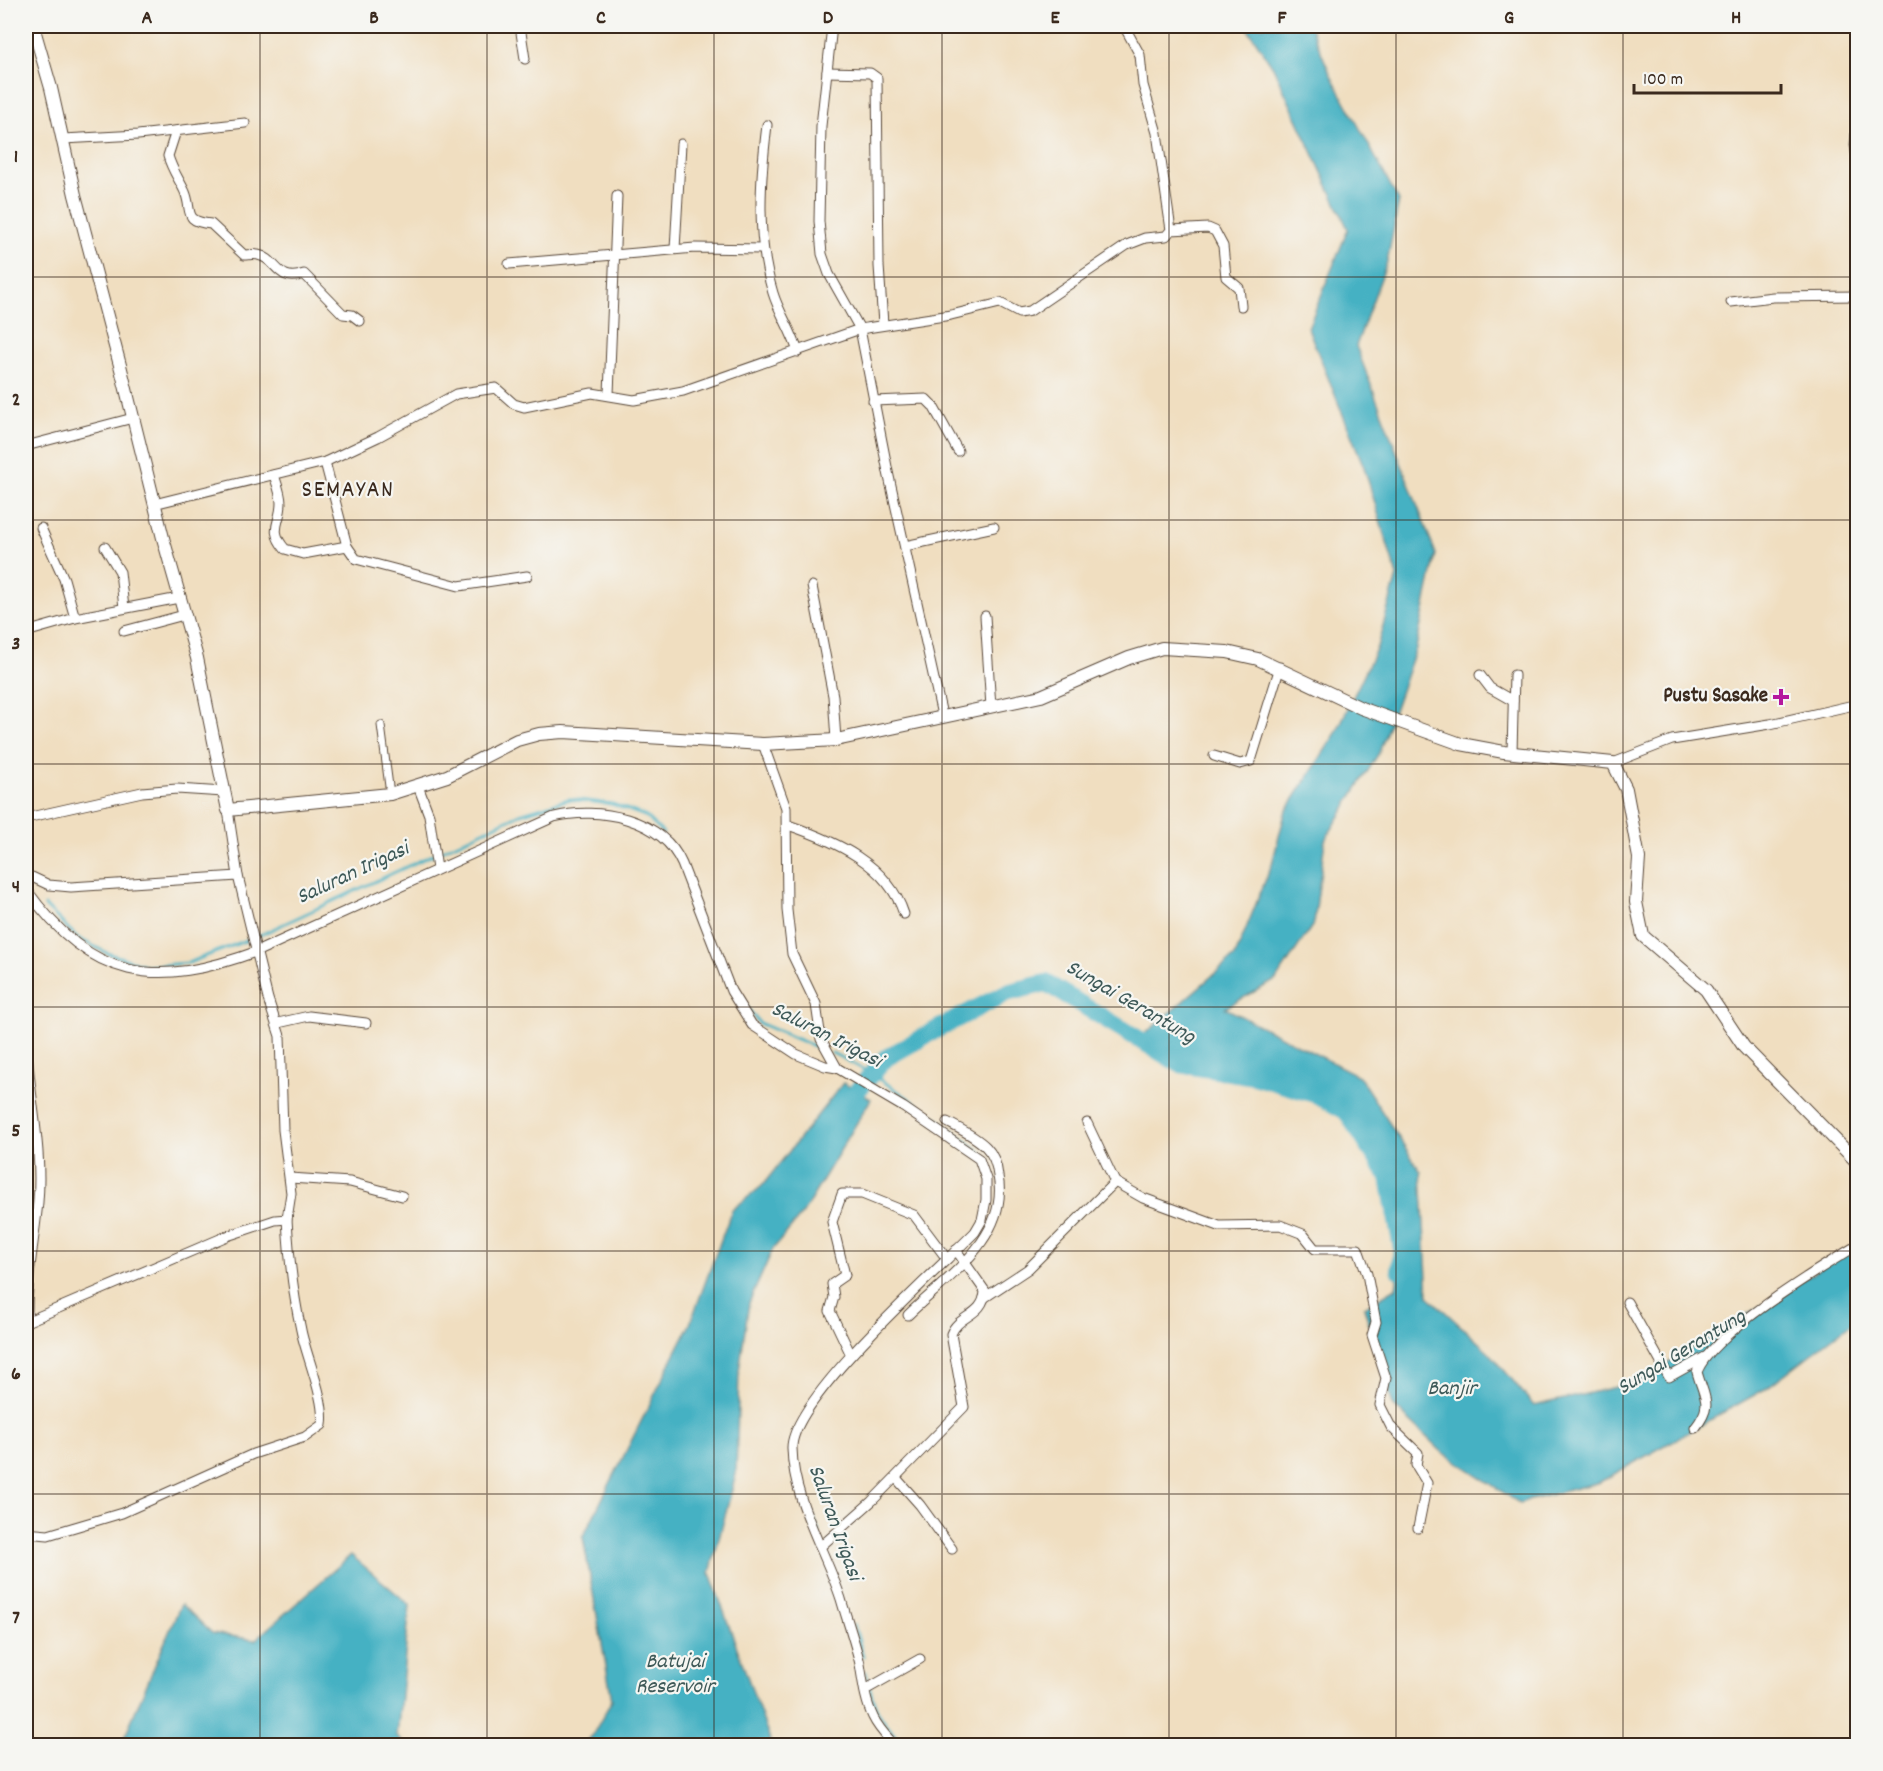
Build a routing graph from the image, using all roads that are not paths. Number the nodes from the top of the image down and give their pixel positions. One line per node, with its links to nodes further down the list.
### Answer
1 (33, 26): 11 (street)
2 (520, 26): 5 (street)
3 (832, 26): 6 (street)
4 (1124, 26): 15 (street)
5 (525, 59)
6 (827, 72): 24 (street); 25 (street)
7 (1857, 112): 13 (street)
8 (244, 123): 10 (street)
9 (767, 124): 17 (street)
10 (176, 131): 11 (street); 23 (street)
11 (63, 139): 29 (street)
12 (681, 144): 16 (street)
13 (1857, 165)
14 (617, 196): 18 (street)
15 (1171, 230): 22 (street); 24 (street)
16 (675, 249): 17 (street); 18 (street)
17 (763, 249): 26 (street)
18 (615, 255): 19 (street); 27 (street)
19 (509, 264)
20 (1857, 296): 21 (street)
21 (1731, 302)
22 (1241, 306)
23 (360, 321)
24 (883, 324): 25 (street)
25 (860, 329): 26 (street); 28 (street)
26 (798, 352): 27 (street)
27 (609, 393): 32 (street)
28 (873, 401): 31 (street); 38 (street)
29 (133, 418): 30 (street); 34 (street)
30 (26, 446)
31 (958, 451)
32 (325, 462): 33 (street); 37 (street)
33 (274, 475): 34 (street); 37 (street)
34 (154, 504): 42 (street)
35 (994, 527): 38 (street)
36 (41, 528): 46 (street)
37 (347, 546): 40 (street)
38 (905, 546): 55 (street)
39 (105, 548): 43 (street)
40 (527, 576)
41 (812, 586): 57 (street)
42 (179, 598): 43 (street); 44 (street)
43 (124, 608): 46 (street)
44 (184, 615): 47 (street); 63 (street)
45 (985, 616): 54 (street)
46 (75, 618): 48 (street)
47 (124, 631)
48 (26, 632)
49 (1281, 667): 54 (street); 59 (street); 60 (street)
50 (1480, 675): 52 (street)
51 (1514, 675): 52 (street)
52 (1513, 701): 59 (street)
53 (1857, 704): 61 (street)
54 (991, 707): 55 (street)
55 (942, 716): 57 (street)
56 (381, 725): 64 (street)
57 (836, 740): 58 (street)
58 (763, 744): 62 (street); 67 (street)
59 (1512, 752): 61 (street)
60 (1214, 756)
61 (1613, 763): 83 (street)
62 (418, 786): 64 (street); 68 (street)
63 (224, 792): 65 (street); 66 (street)
64 (390, 794): 65 (street)
65 (228, 810): 69 (street)
66 (26, 818)
67 (788, 825): 74 (street); 79 (street)
68 (437, 869): 75 (street); 79 (street)
69 (238, 876): 70 (street); 75 (street)
70 (29, 879)
71 (26, 889): 72 (street)
72 (36, 904): 73 (street); 75 (street)
73 (26, 910)
74 (904, 914)
75 (258, 949): 76 (street)
76 (278, 1023): 77 (street); 84 (street)
77 (366, 1023)
78 (26, 1036): 94 (street)
79 (839, 1069): 82 (street)
80 (947, 1122): 82 (street)
81 (1087, 1123): 85 (street)
82 (962, 1138): 89 (street)
83 (1857, 1163)
84 (290, 1178): 86 (street); 87 (street)
85 (1115, 1182): 91 (street); 99 (street)
86 (402, 1196)
87 (287, 1219): 94 (street); 100 (street)
88 (1857, 1245): 95 (street)
89 (961, 1254): 90 (street); 91 (street); 93 (street)
90 (947, 1259): 96 (street); 96 (street)
91 (984, 1298): 98 (street)
92 (1627, 1302): 95 (street)
93 (908, 1316)
94 (26, 1322)
95 (1709, 1354): 97 (street)
96 (851, 1355): 101 (street)
97 (1695, 1428)
98 (896, 1478): 101 (street); 102 (street)
99 (1418, 1528)
100 (26, 1533)
101 (823, 1544): 104 (street)
102 (951, 1549)
103 (920, 1659): 104 (street)
104 (868, 1688): 105 (street)
105 (895, 1746)

